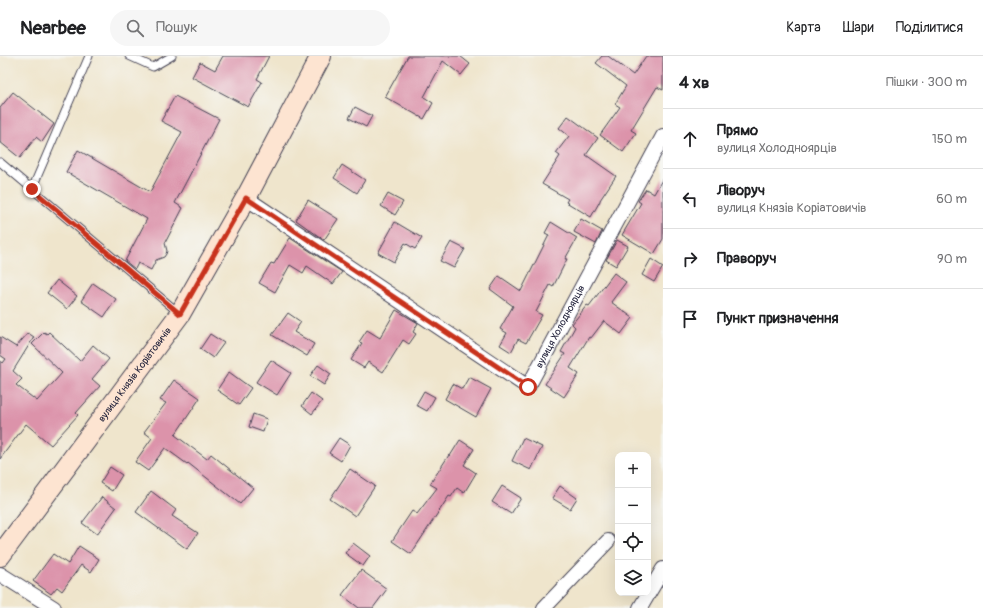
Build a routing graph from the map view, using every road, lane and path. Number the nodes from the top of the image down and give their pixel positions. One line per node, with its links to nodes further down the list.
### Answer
1 (89, 56): 7 (lane)
2 (129, 56): 3 (lane)
3 (172, 56)
4 (321, 56): 8 (main road, вулиця Князів Коріатовичів)
5 (663, 136): 8 (street, вулиця Холодноярців)
6 (0, 162): 7 (lane)
7 (32, 189): 9 (lane)
8 (246, 198): 9 (main road, вулиця Князів Коріатовичів)
9 (180, 314): 11 (main road, вулиця Князів Коріатовичів)
10 (608, 541): 15 (street)
11 (0, 556)
12 (663, 569): 16 (street)
13 (0, 574): 14 (street)
14 (54, 608)
15 (544, 608)
16 (640, 608)

